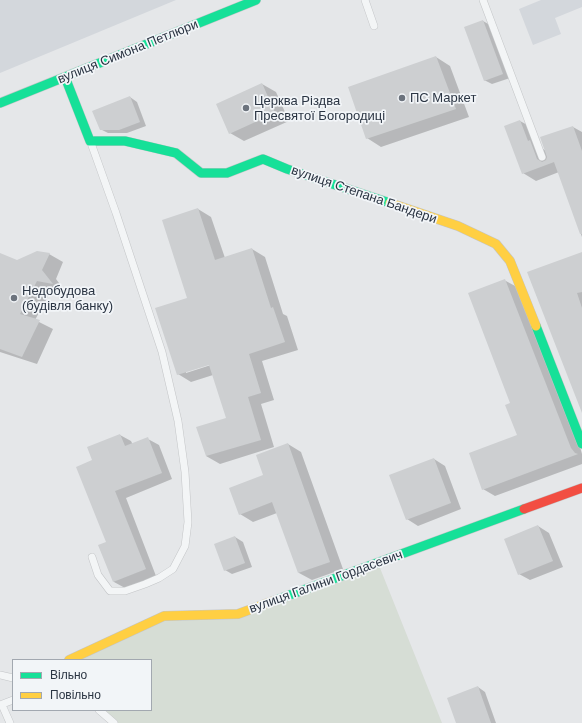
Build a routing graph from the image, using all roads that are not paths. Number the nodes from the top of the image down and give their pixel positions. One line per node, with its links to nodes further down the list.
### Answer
1 (256, 0): 5 (main road, вулиця Симона Петлюри)
2 (365, 0): 4 (lane)
3 (483, 0): 8 (lane)
4 (374, 26)
5 (65, 77): 6 (main road, вулиця Симона Петлюри); 7 (main road)
6 (0, 103)
7 (90, 141): 9 (main road, вулиця Степана Бандери); 11 (lane)
8 (542, 157)
9 (582, 444)
10 (582, 488): 12 (main road, вулиця Галини Гордасевич)
11 (92, 557)
12 (71, 659)
13 (0, 675): 14 (lane)
14 (12, 678)
15 (12, 700): 16 (lane)
16 (1, 705): 18 (lane)
17 (100, 711): 19 (lane)
18 (10, 723)
19 (114, 723)

